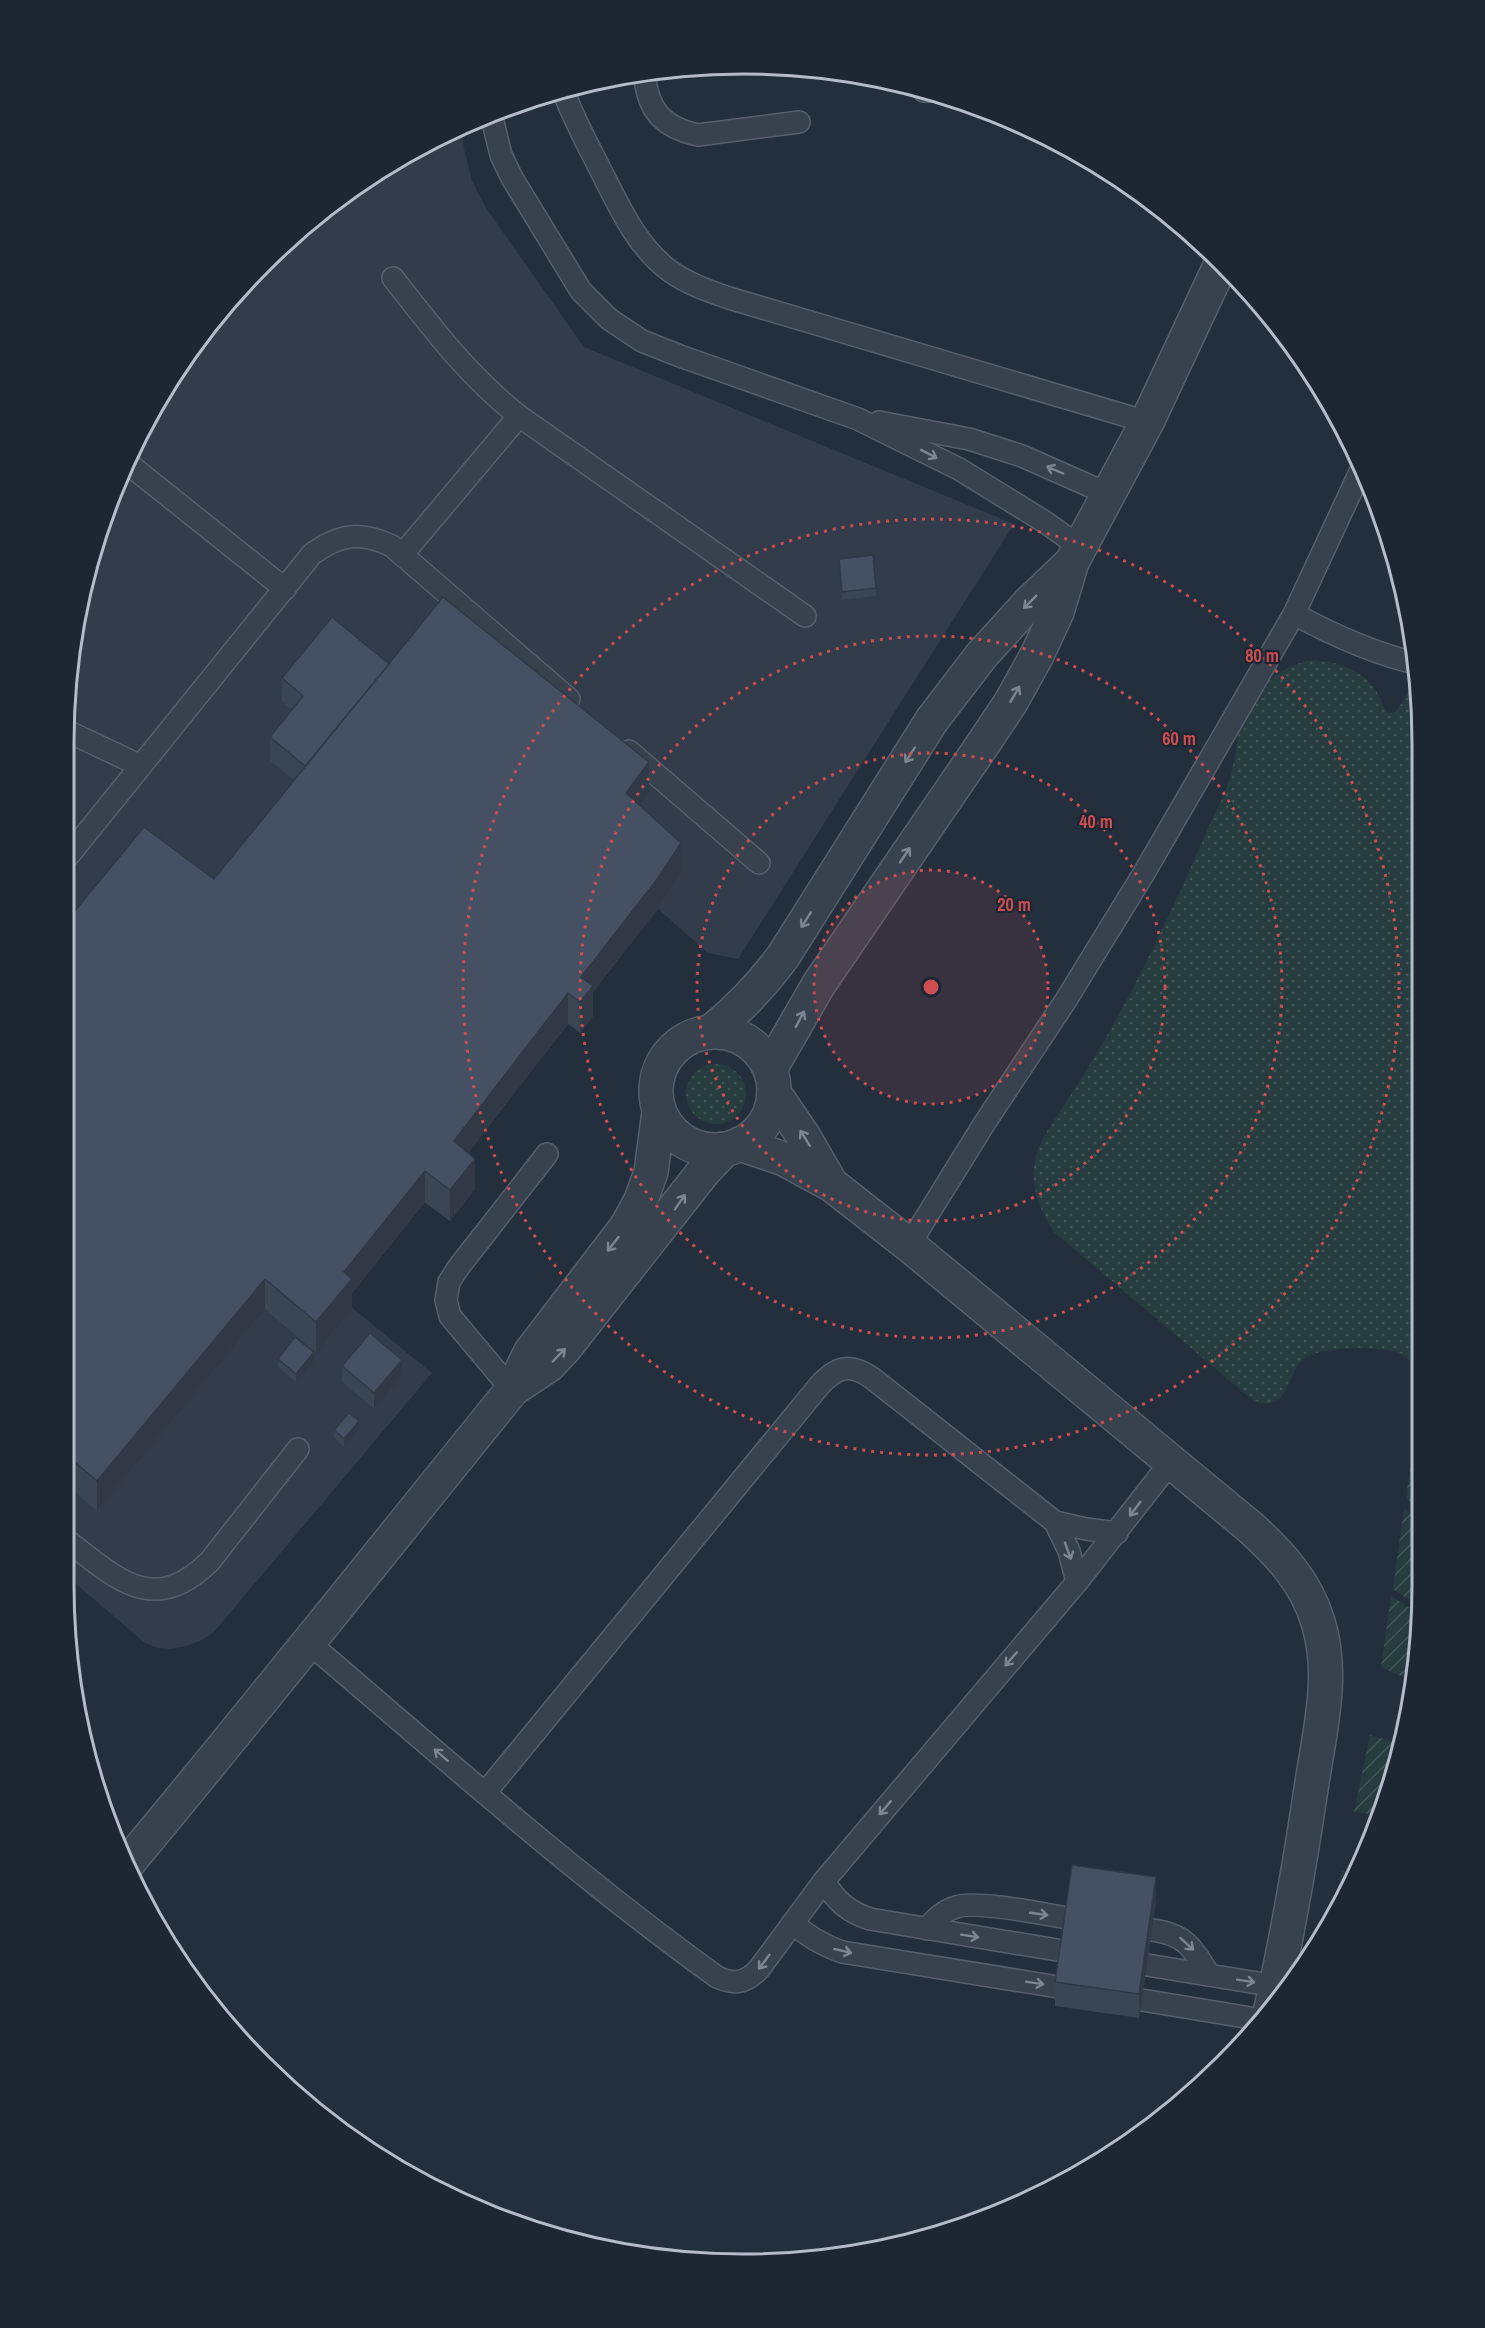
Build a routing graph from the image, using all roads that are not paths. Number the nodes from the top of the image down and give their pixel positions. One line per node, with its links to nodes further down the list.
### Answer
1 (646, 81): 4 (lane)
2 (566, 97): 9 (lane)
3 (493, 122): 8 (lane)
4 (799, 122)
5 (1218, 271): 9 (street)
6 (393, 278): 7 (lane)
7 (519, 416): 14 (lane); 17 (lane)
8 (858, 419): 12 (lane, one-way to 8); 13 (lane, one-way to 13)
9 (1147, 422): 12 (street)
10 (133, 467): 15 (lane)
11 (1357, 478): 16 (lane)
12 (1108, 494): 13 (street)
13 (1076, 554): 25 (street, one-way to 25); 26 (street, one-way to 13)
14 (402, 555): 15 (lane); 19 (lane)
15 (285, 590): 22 (lane)
16 (1294, 614): 18 (lane); 31 (lane)
17 (804, 616)
18 (1407, 661)
19 (580, 709)
20 (74, 734): 22 (lane)
21 (616, 740): 24 (lane)
22 (141, 766): 23 (lane)
23 (74, 849)
24 (759, 863)
25 (712, 1031): 26 (street); 27 (street)
26 (772, 1081): 28 (street); 30 (street, one-way to 26)
27 (659, 1112): 28 (street); 32 (street, one-way to 32)
28 (732, 1147): 30 (street); 32 (street, one-way to 28)
29 (547, 1154): 32 (lane)
30 (832, 1185): 31 (street)
31 (909, 1245): 34 (street)
32 (512, 1390): 39 (street)
33 (298, 1449): 37 (lane)
34 (1170, 1463): 36 (lane, one-way to 36); 51 (street)
35 (1055, 1522): 36 (lane); 38 (lane, one-way to 38); 40 (lane)
36 (1118, 1533): 38 (lane)
37 (74, 1546)
38 (1077, 1582): 42 (lane, one-way to 42)
39 (308, 1642): 40 (lane, one-way to 39); 41 (street)
40 (485, 1793): 44 (lane, one-way to 40)
41 (132, 1859)
42 (824, 1881): 44 (lane); 45 (lane)
43 (1068, 1918): 45 (lane, one-way to 43)
44 (793, 1923): 50 (lane, one-way to 50)
45 (927, 1929): 47 (lane, one-way to 47)
46 (1152, 1930): 49 (lane, one-way to 49)
47 (1063, 1951)
48 (1147, 1965): 49 (lane)
49 (1209, 1975): 52 (lane, one-way to 52)
50 (1058, 1987)
51 (1275, 1991)
52 (1269, 1998)
53 (1142, 2000): 54 (lane)
54 (1252, 2018)

